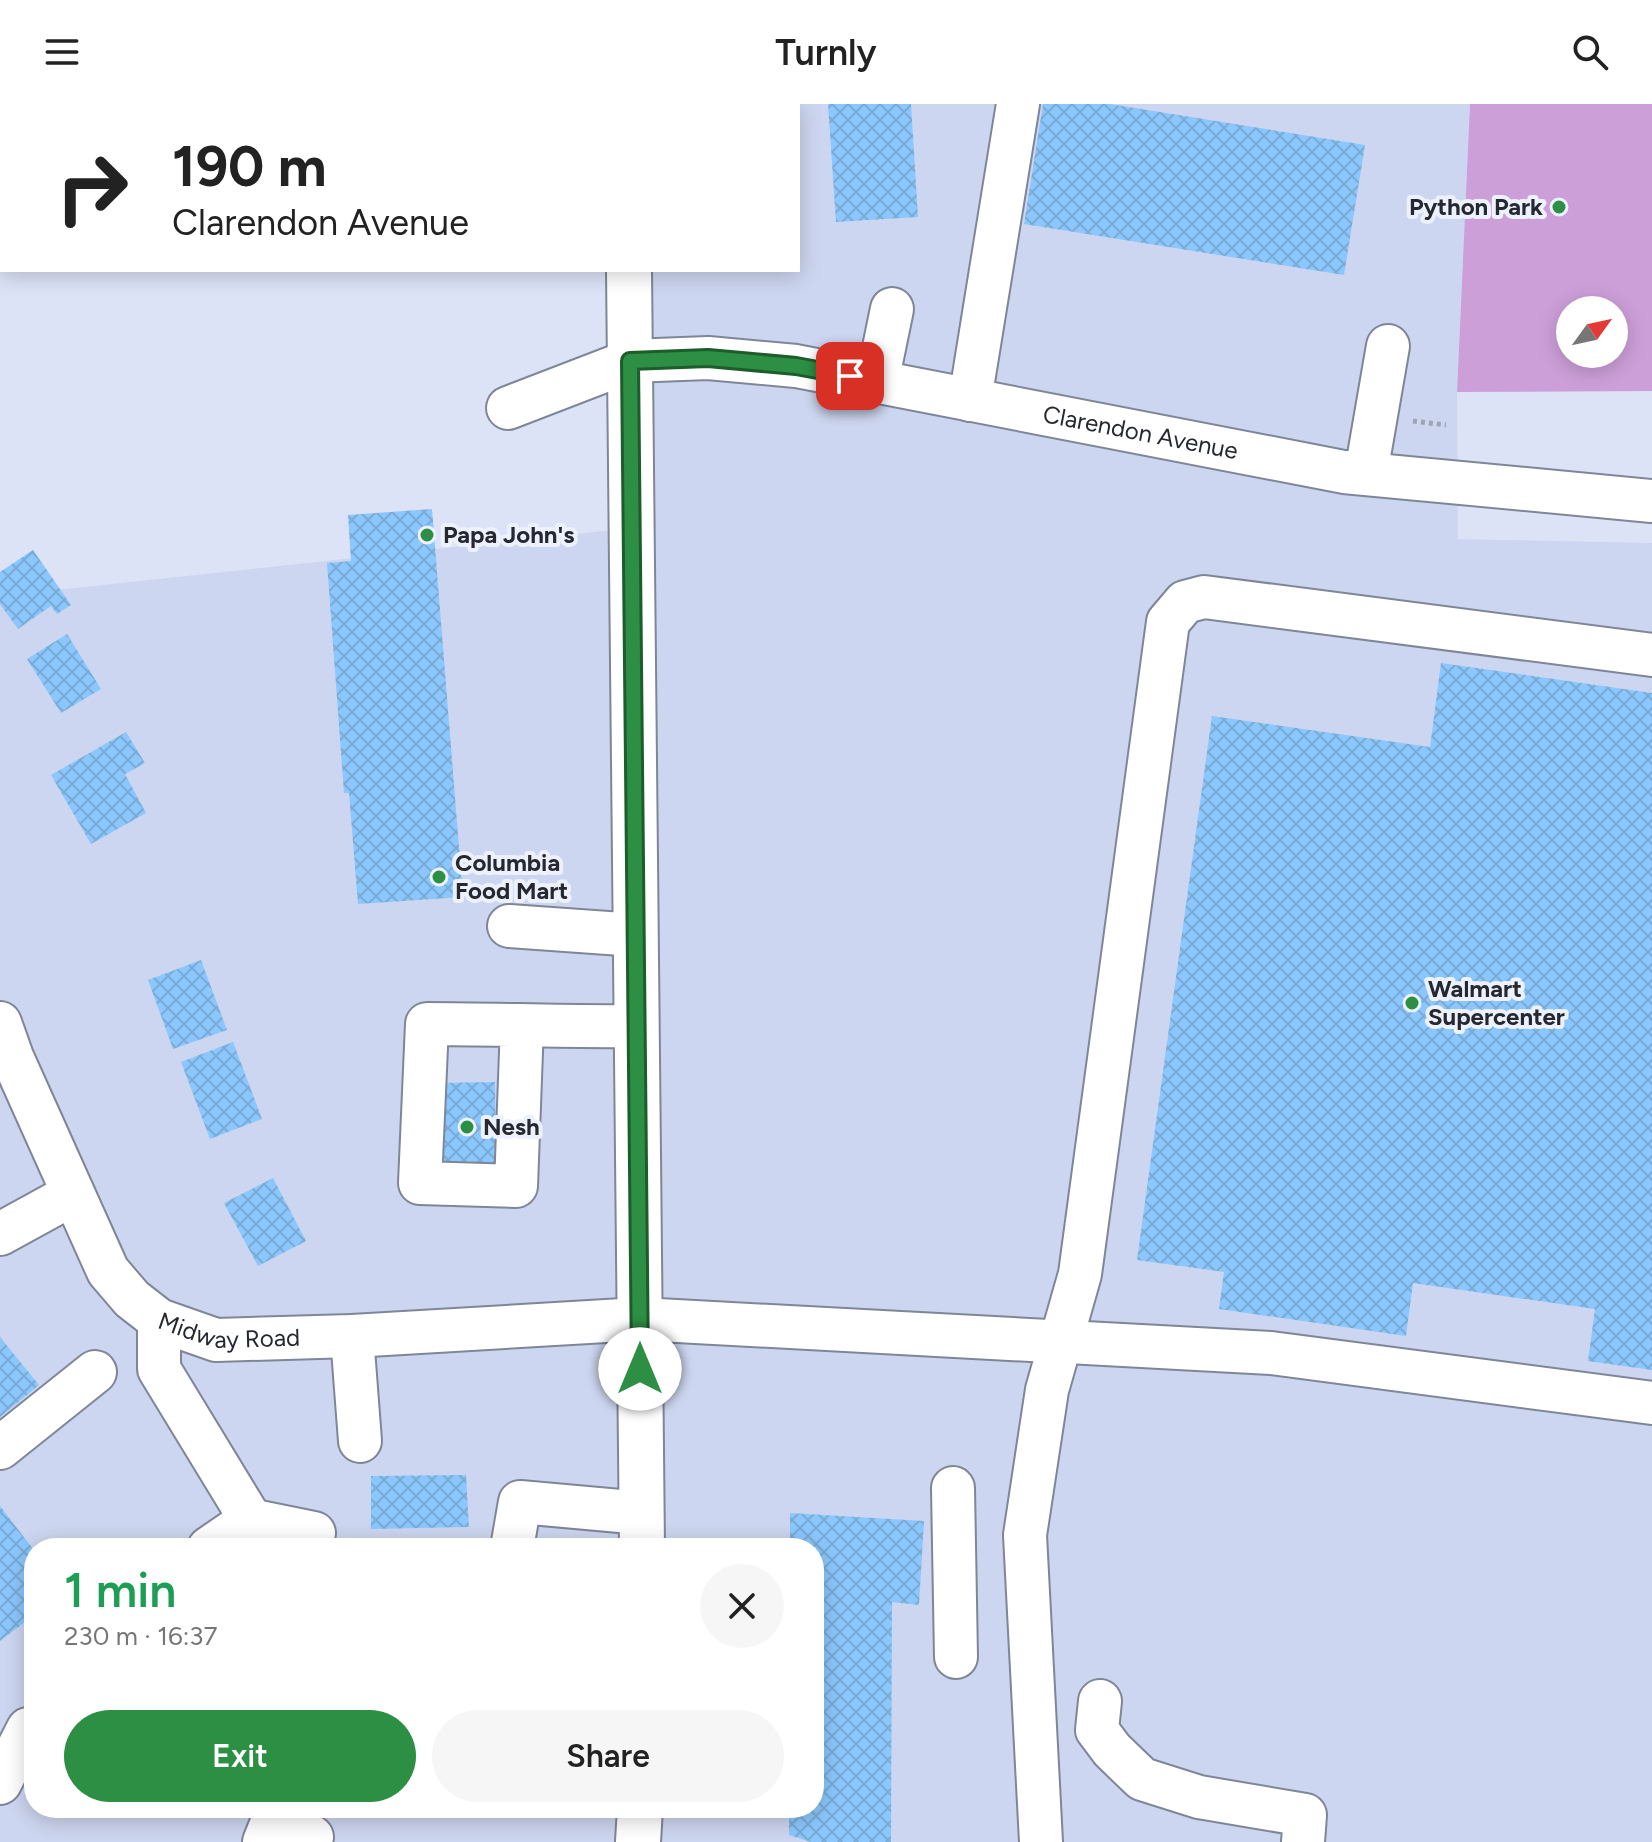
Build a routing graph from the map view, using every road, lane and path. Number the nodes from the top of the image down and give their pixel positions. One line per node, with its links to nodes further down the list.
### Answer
1 (1018, 104): 7 (street)
2 (629, 272): 5 (main road)
3 (892, 309): 6 (street)
4 (1388, 346): 9 (street)
5 (630, 361): 6 (street, Clarendon Avenue); 8 (street, Clarendon Avenue); 13 (main road)
6 (877, 382): 7 (street, Clarendon Avenue)
7 (970, 400): 9 (street, Clarendon Avenue)
8 (508, 408)
9 (1366, 473): 10 (street, Clarendon Avenue)
10 (1652, 501)
11 (1652, 655): 23 (street)
12 (509, 926): 13 (street)
13 (636, 935): 16 (main road)
14 (0, 1023): 17 (street, Midway Road)
15 (522, 1025): 16 (street)
16 (637, 1026): 20 (main road)
17 (15, 1107): 18 (street, Midway Road)
18 (73, 1194): 19 (street); 21 (street, Midway Road)
19 (0, 1234)
20 (640, 1319): 22 (street, Midway Road); 23 (street, Midway Road); 29 (main road)
21 (159, 1320): 22 (street, Midway Road); 31 (street)
22 (352, 1336): 26 (street)
23 (1060, 1342): 25 (street, Midway Road); 41 (street)
24 (95, 1372): 27 (street)
25 (1652, 1403)
26 (360, 1441)
27 (0, 1448)
28 (953, 1488): 33 (street)
29 (642, 1531): 32 (street)
30 (314, 1533): 31 (street)
31 (259, 1534)
32 (514, 1538)
33 (956, 1657)
34 (1100, 1701): 42 (street)
35 (24, 1737): 36 (street)
36 (0, 1783)
37 (639, 1818): 40 (main road)
38 (268, 1832): 39 (street)
39 (310, 1842)
40 (638, 1842)
41 (1041, 1842)
42 (1303, 1842)

